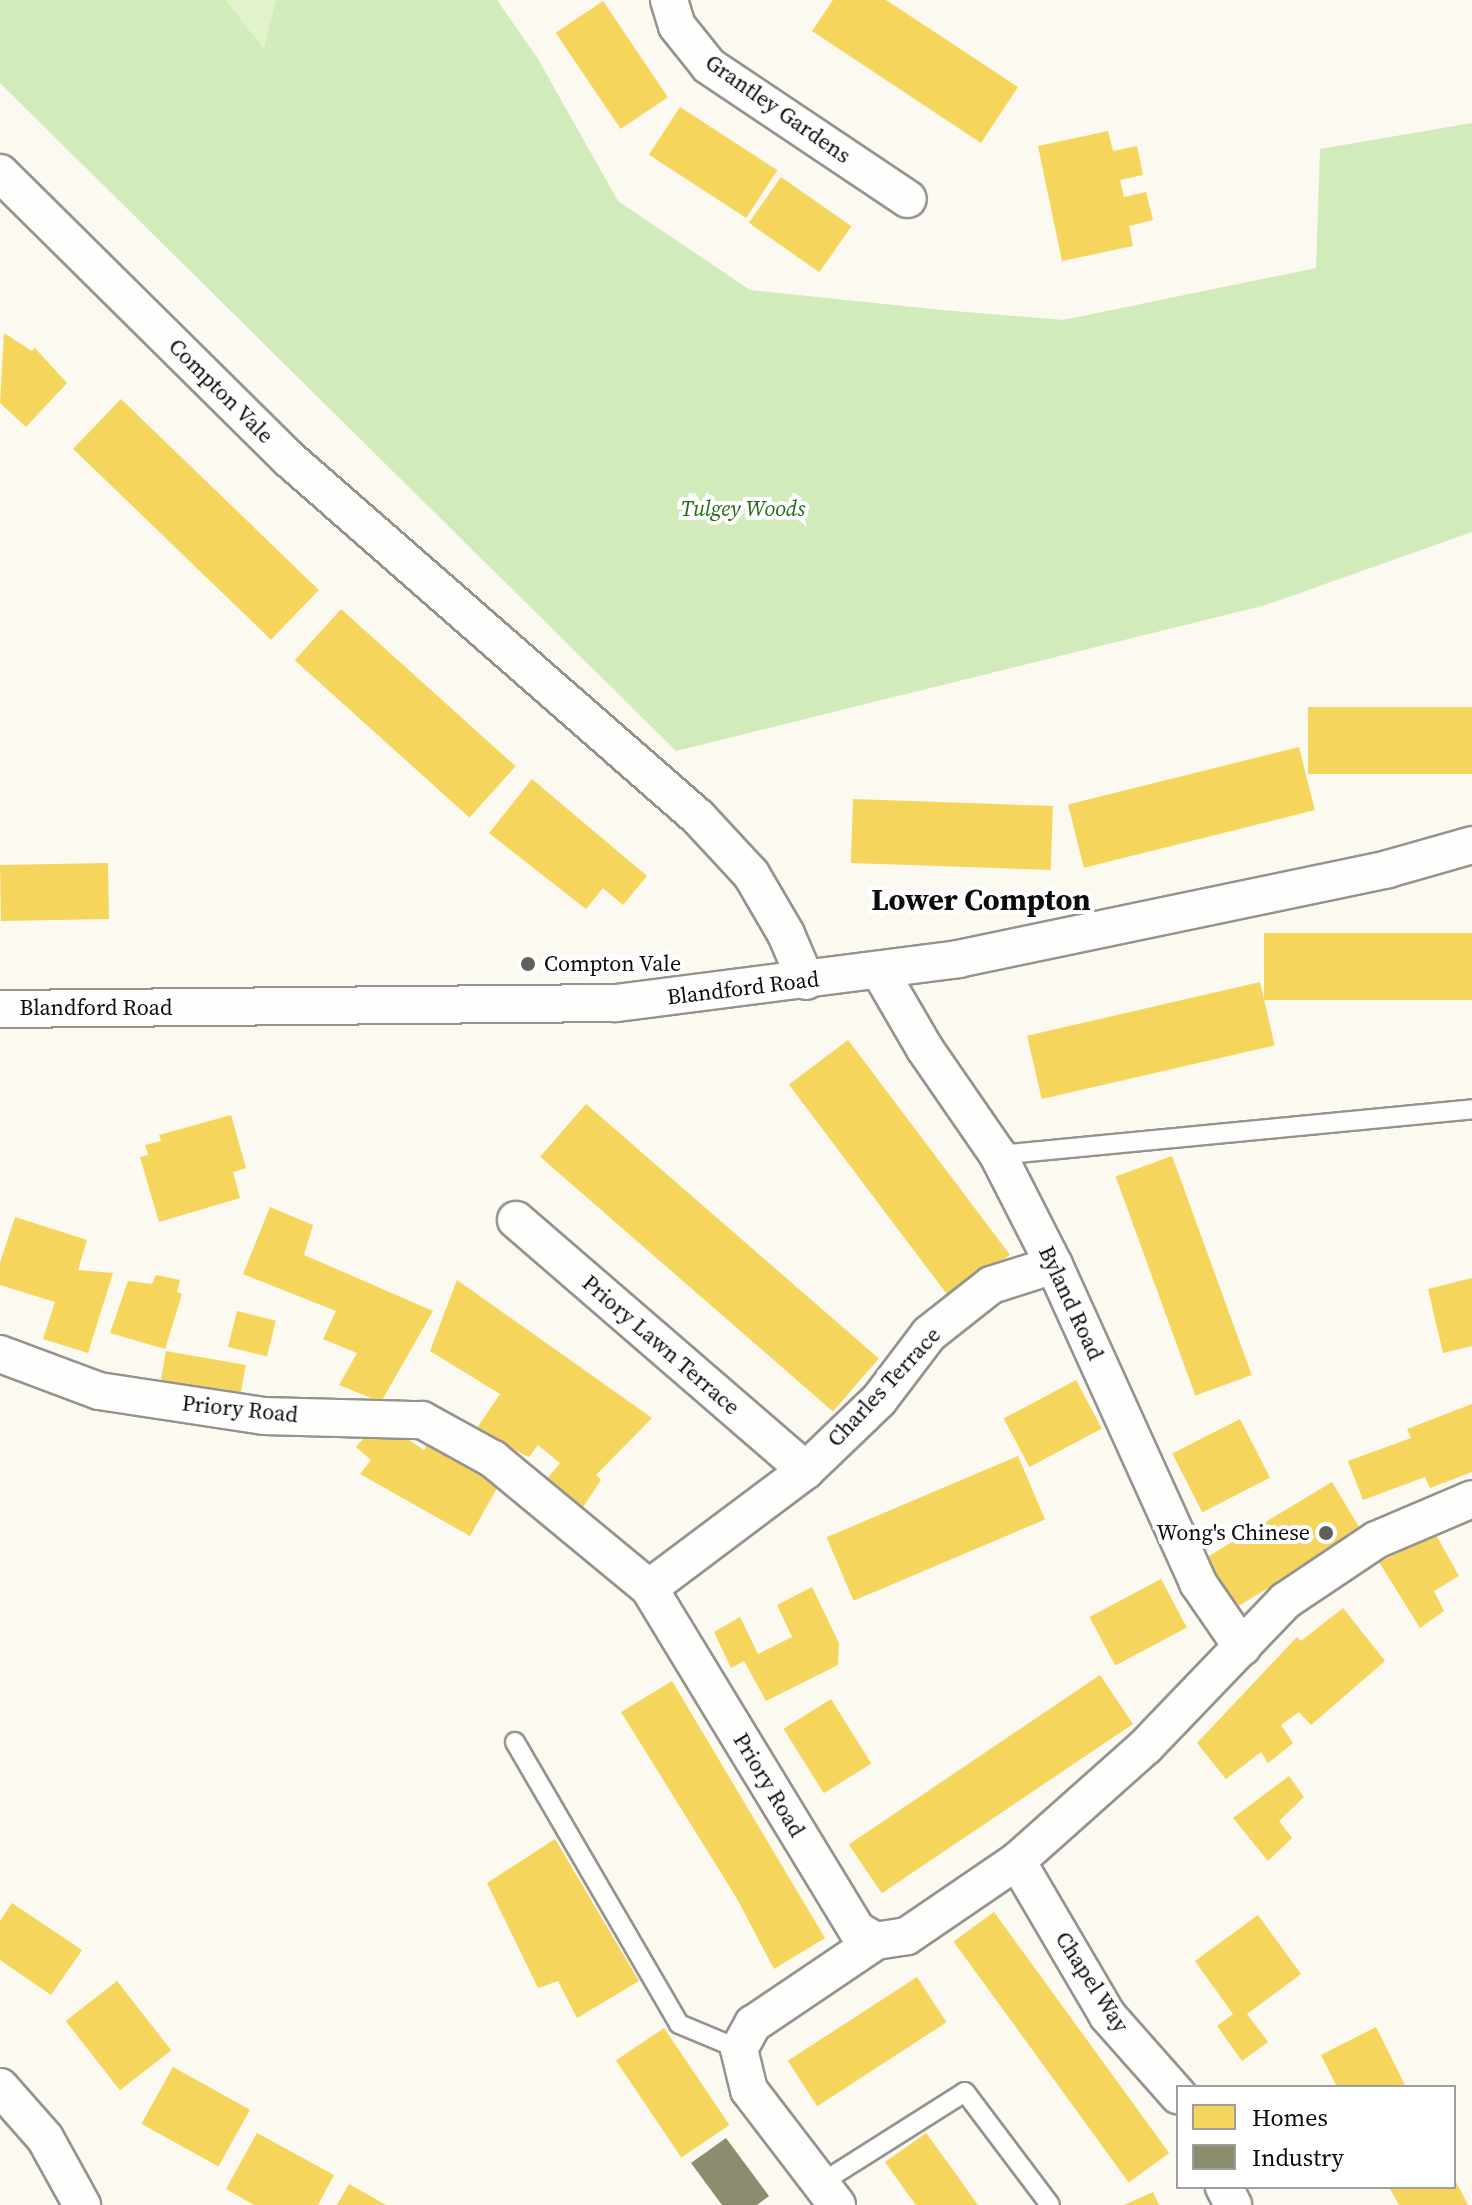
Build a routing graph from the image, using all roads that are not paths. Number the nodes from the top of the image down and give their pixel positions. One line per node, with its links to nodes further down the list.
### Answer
1 (669, 0): 3 (street, Grantley Gardens)
2 (0, 173): 6 (street, Compton Vale)
3 (908, 199)
4 (1472, 845): 5 (street, Blandford Road)
5 (879, 970): 6 (street, Blandford Road); 9 (street, Byland Road)
6 (806, 981): 7 (street, Blandford Road)
7 (0, 1009)
8 (1472, 1109): 9 (lane)
9 (998, 1155): 11 (street, Byland Road)
10 (516, 1220): 13 (street, Priory Lawn Terrace)
11 (1054, 1265): 13 (street, Charles Terrace); 16 (street, Byland Road)
12 (0, 1354): 15 (street, Priory Road)
13 (806, 1470): 15 (street, Charles Terrace)
14 (1472, 1499): 16 (street)
15 (649, 1588): 19 (street, Priory Road)
16 (1242, 1647): 18 (street)
17 (515, 1742): 20 (lane)
18 (1017, 1861): 19 (street); 22 (street, Chapel Way)
19 (876, 1941): 20 (street)
20 (739, 2049): 23 (street)
21 (0, 2087): 24 (street)
22 (1176, 2093)
23 (829, 2194): 25 (lane)
24 (82, 2205)
25 (1050, 2205)

